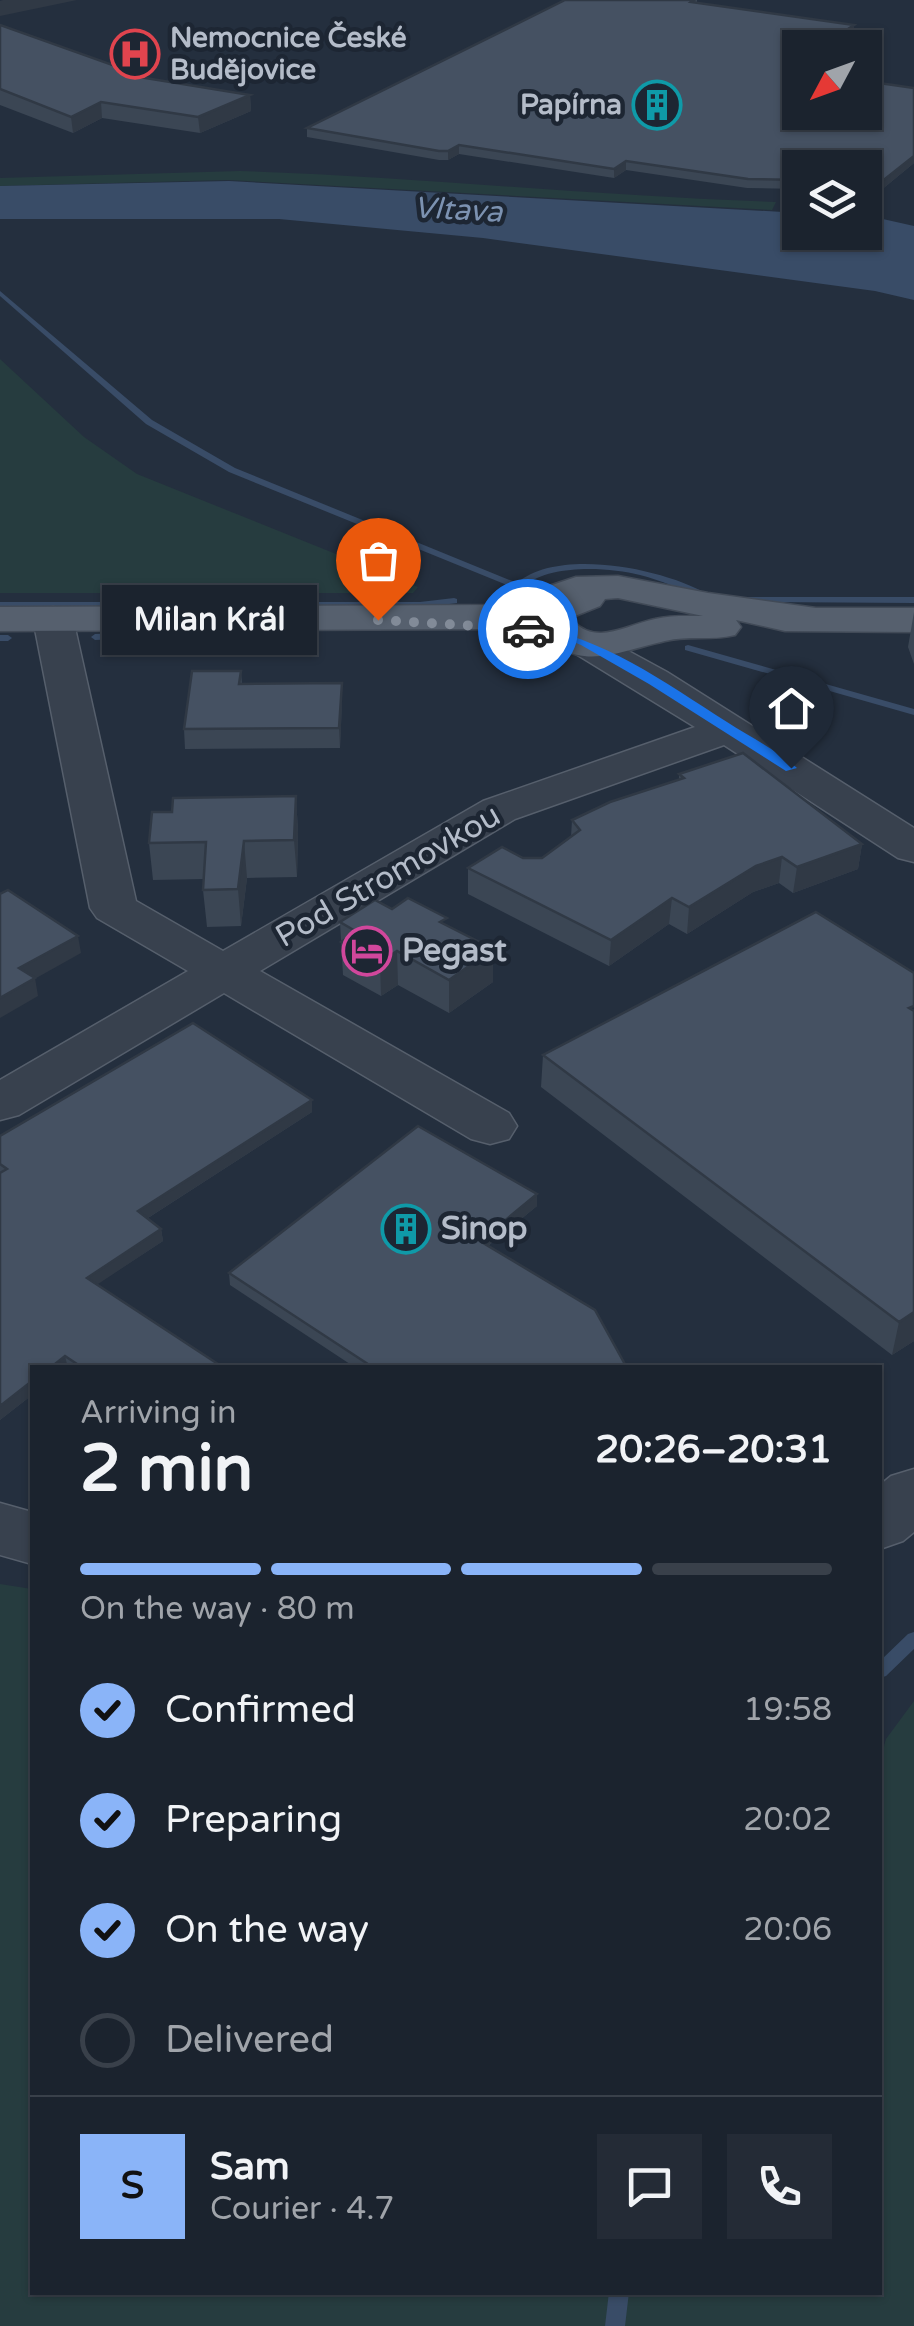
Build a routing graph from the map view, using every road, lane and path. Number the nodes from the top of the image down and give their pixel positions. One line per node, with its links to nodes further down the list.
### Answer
1 (0, 619): 7 (main road)
2 (378, 620): 3 (main road); 6 (main road); 7 (main road)
3 (822, 620): 4 (main road); 5 (main road)
4 (914, 620)
5 (643, 624): 6 (main road); 8 (street)
6 (572, 627): 8 (street)
7 (59, 641): 11 (street, Pod Stromovkou)
8 (654, 681): 9 (street)
9 (729, 729): 10 (street); 11 (street, Pod Stromovkou)
10 (914, 848)
11 (221, 971): 12 (street, Pod Stromovkou); 13 (street, Pod Stromovkou)
12 (0, 1103)
13 (490, 1126)
14 (914, 1494): 15 (street)
15 (882, 1521)
16 (0, 1528): 17 (street)
17 (30, 1537)

